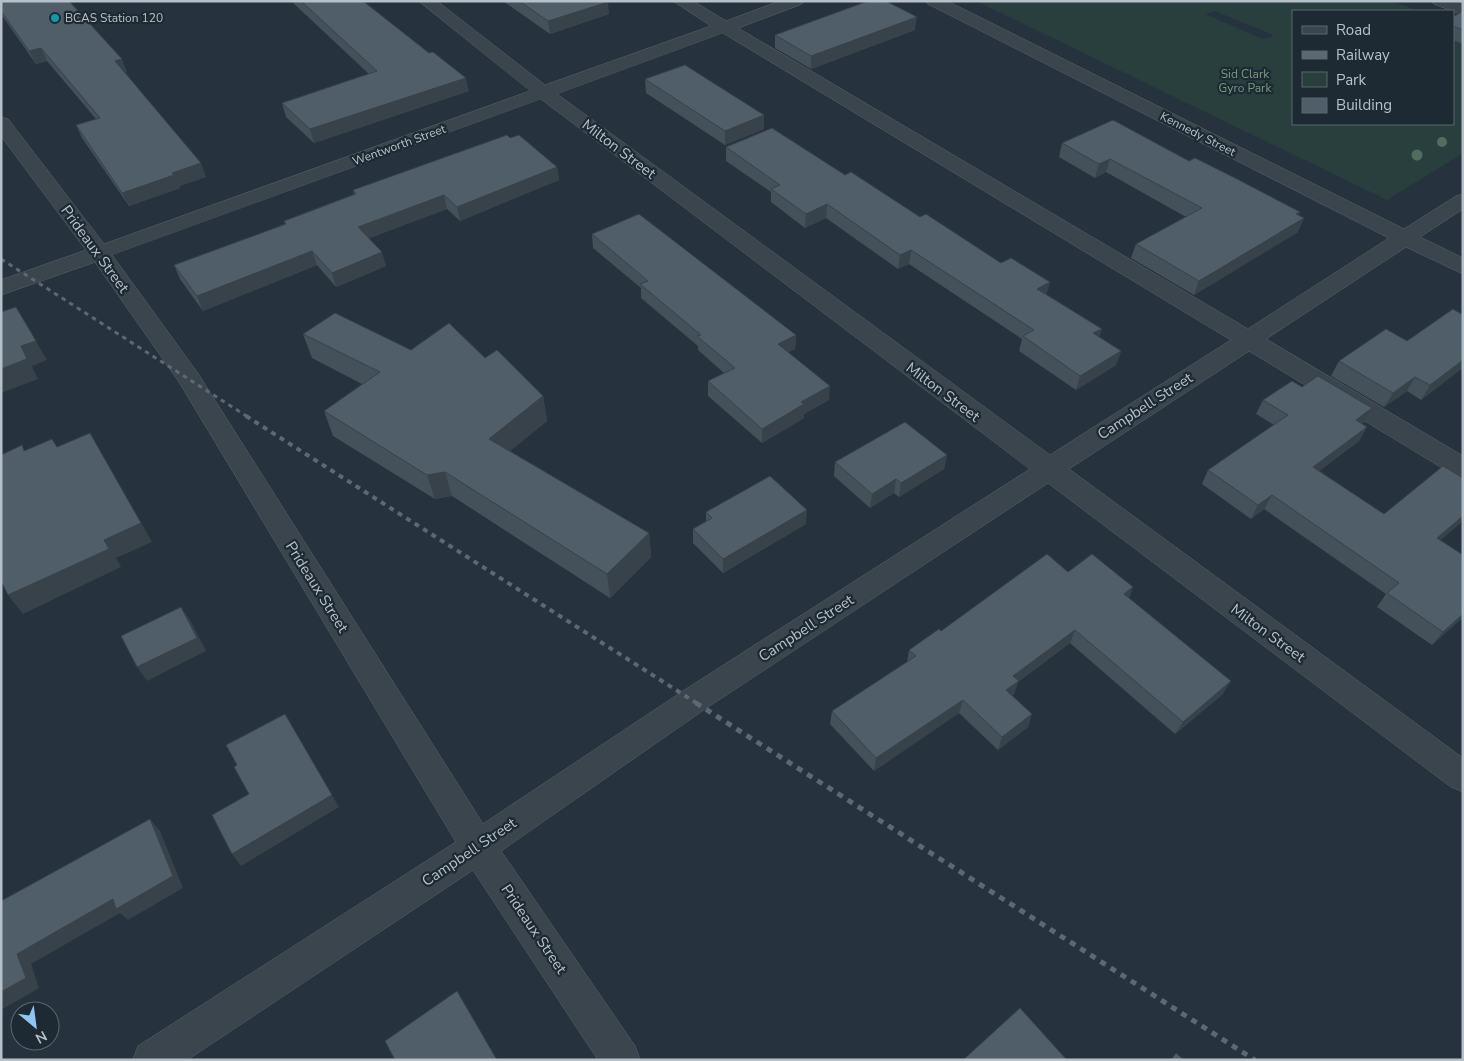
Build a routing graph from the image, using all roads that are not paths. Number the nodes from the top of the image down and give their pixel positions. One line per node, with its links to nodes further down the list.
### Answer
1 (427, 1): 8 (street, Milton Street)
2 (681, 1): 7 (street)
3 (796, 1): 7 (street, Wentworth Street)
4 (934, 1): 11 (street, Kennedy Street)
5 (1440, 1): 6 (street)
6 (1463, 10)
7 (725, 27): 8 (street, Wentworth Street); 15 (street)
8 (544, 93): 12 (street, Wentworth Street); 17 (street, Milton Street)
9 (1, 123): 12 (street, Prideaux Street)
10 (1463, 200): 11 (street, Campbell Street)
11 (1404, 238): 13 (street, Kennedy Street); 15 (street, Campbell Street)
12 (99, 252): 14 (street, Wentworth Street); 19 (street, Prideaux Street)
13 (1463, 267)
14 (1, 288)
15 (1246, 340): 16 (street); 17 (street, Campbell Street)
16 (1463, 468)
17 (1048, 470): 18 (street, Milton Street); 19 (street, Campbell Street)
18 (1463, 777)
19 (478, 847): 20 (street, Campbell Street); 21 (street, Prideaux Street)
20 (152, 1060)
21 (621, 1060)

